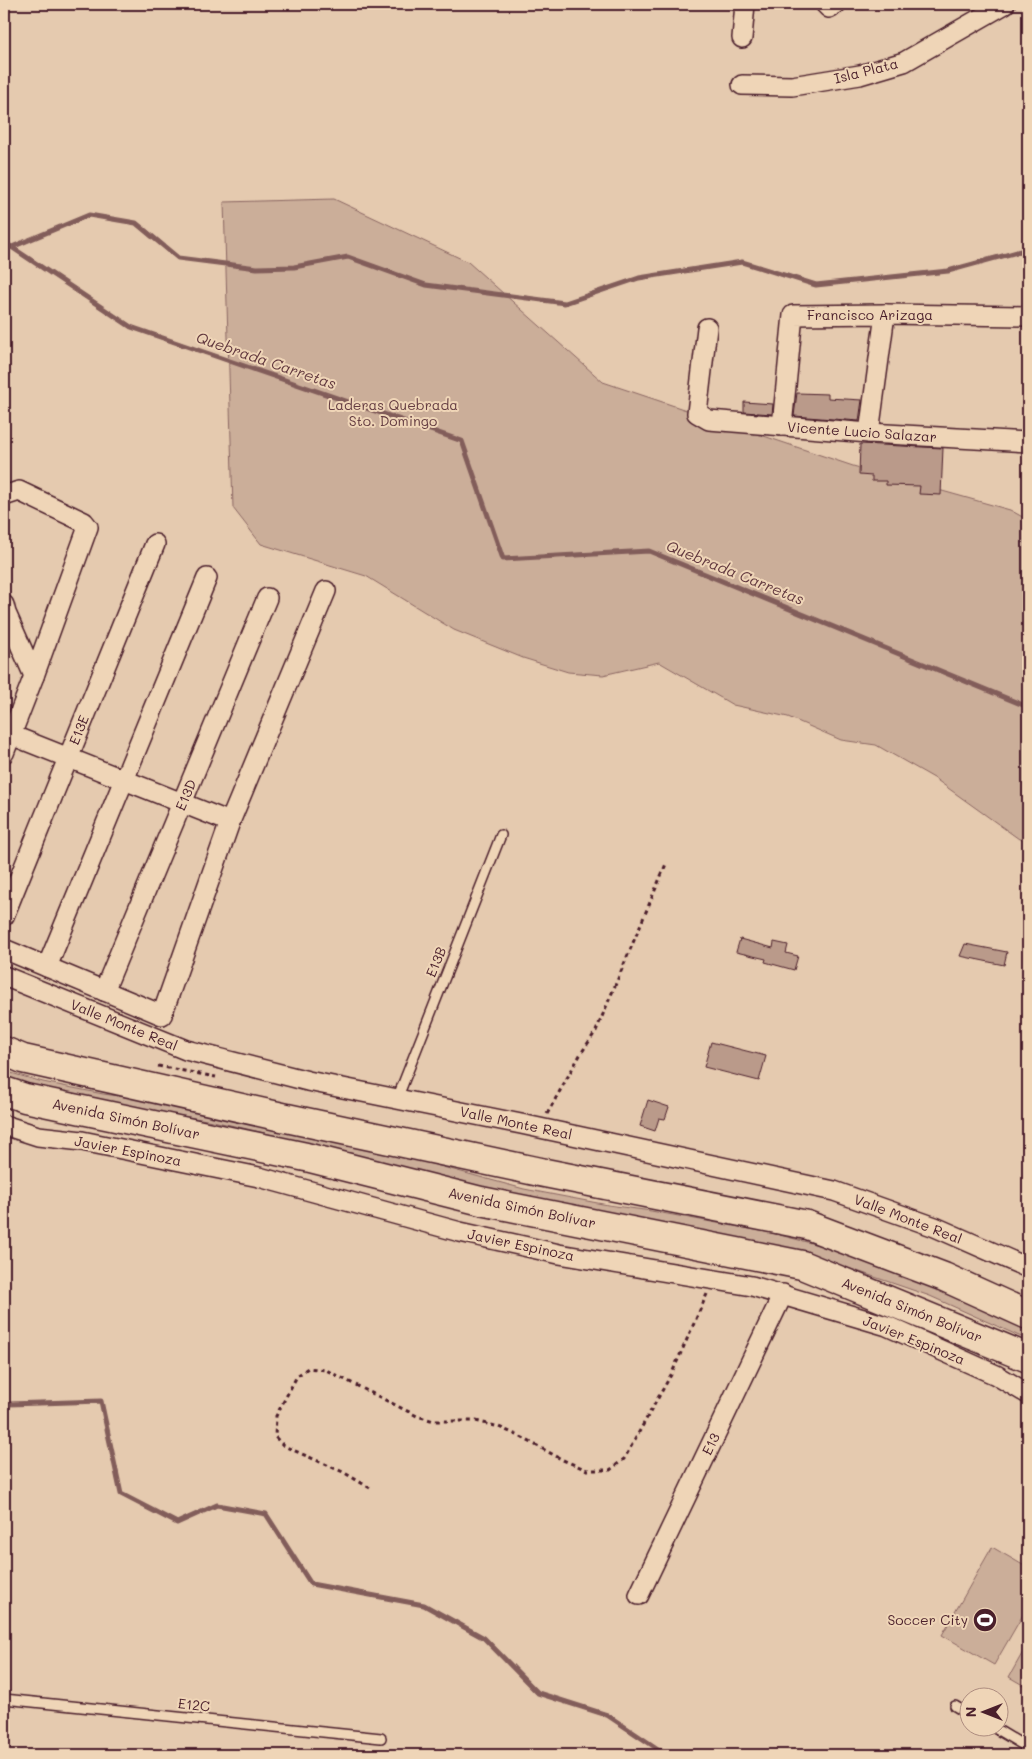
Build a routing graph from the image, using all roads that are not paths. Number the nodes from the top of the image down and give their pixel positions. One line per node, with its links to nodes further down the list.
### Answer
1 (745, 4): 3 (street)
2 (1004, 4): 4 (street, Isla Plata)
3 (742, 38)
4 (742, 85)
5 (885, 314): 6 (street, Francisco Arizaga); 8 (street, Francisco Arizaga); 9 (street)
6 (1028, 316)
7 (707, 328): 8 (street, Vicente Lucio Salazar)
8 (782, 426): 9 (street, Vicente Lucio Salazar)
9 (869, 433): 10 (street, Vicente Lucio Salazar)
10 (1028, 442)
11 (4, 496): 17 (street)
12 (155, 544): 20 (street, E13E)
13 (207, 578): 21 (street)
14 (326, 591): 23 (street)
15 (267, 598): 22 (street, E13D)
16 (4, 605): 17 (street)
17 (34, 676): 18 (street)
18 (12, 735): 19 (street); 20 (street)
19 (4, 752)
20 (68, 758): 21 (street); 25 (street, E13E)
21 (124, 780): 22 (street); 27 (street)
22 (182, 803): 23 (street); 29 (street, E13D)
23 (230, 822): 29 (street)
24 (501, 835): 33 (lane, E13B)
25 (4, 916)
26 (4, 949): 27 (street)
27 (46, 966): 28 (street); 29 (street); 30 (street)
28 (12, 979): 30 (street, Valle Monte Real)
29 (104, 991)
30 (47, 993): 33 (street, Valle Monte Real)
31 (4, 1052): 37 (highway)
32 (4, 1091): 38 (highway, Avenida Simón Bolívar)
33 (397, 1099): 35 (street, Valle Monte Real)
34 (4, 1125): 36 (street, Javier Espinoza)
35 (1028, 1268)
36 (783, 1294): 39 (street, Javier Espinoza); 40 (street, E13)
37 (1028, 1315)
38 (1028, 1358)
39 (1028, 1394)
40 (638, 1595)
41 (4, 1699): 45 (lane, E12C)
42 (955, 1706): 43 (lane)
43 (960, 1709)
44 (1008, 1736): 46 (lane)
45 (381, 1738)
46 (1028, 1748)

